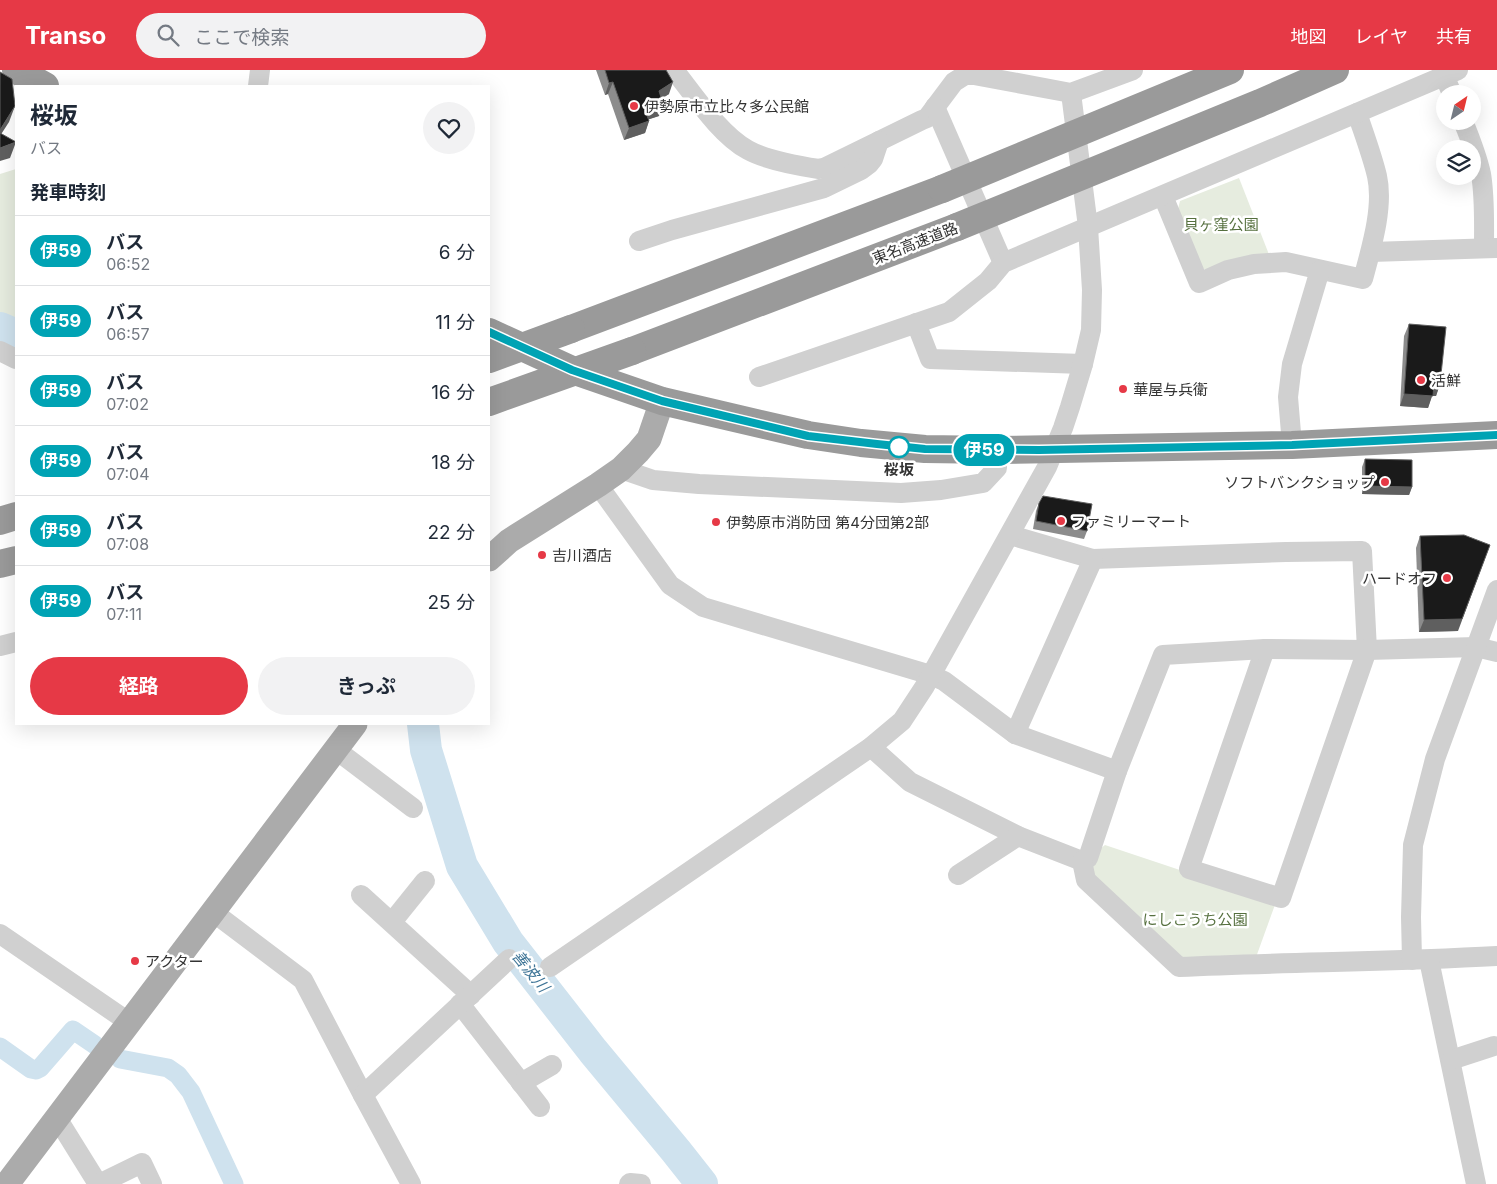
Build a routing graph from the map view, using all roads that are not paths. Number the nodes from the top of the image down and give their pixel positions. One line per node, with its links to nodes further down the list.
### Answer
1 (16, 70): 8 (highway)
2 (260, 70): 9 (street)
3 (674, 70): 15 (street)
4 (1133, 70): 11 (street)
5 (1230, 70): 27 (highway, bridge)
6 (1335, 70): 31 (highway, 東名高速道路, bridge)
7 (1448, 72): 10 (street); 13 (street)
8 (43, 85)
9 (258, 85)
10 (1450, 85)
11 (1071, 93): 12 (street); 17 (street)
12 (935, 107): 15 (street); 21 (street)
13 (1357, 113): 16 (street); 20 (street)
14 (1467, 130): 19 (street)
15 (879, 141): 18 (street)
16 (1163, 196): 17 (street); 22 (street)
17 (1088, 227): 21 (street); 28 (street)
18 (639, 241)
19 (1491, 248): 20 (street)
20 (1370, 252): 22 (street)
21 (1003, 263): 23 (street)
22 (1320, 270): 33 (street)
23 (916, 323): 28 (street); 29 (street)
24 (490, 332): 30 (highway)
25 (0, 351): 26 (street)
26 (15, 358)
27 (490, 359)
28 (1083, 364): 35 (street)
29 (759, 377)
30 (662, 401): 34 (highway); 36 (main road)
31 (490, 402)
32 (1497, 435): 33 (highway)
33 (1292, 445): 35 (highway)
34 (997, 450): 35 (highway); 36 (street)
35 (1054, 450): 38 (street)
36 (621, 469): 37 (main road)
37 (598, 485): 39 (main road); 48 (street)
38 (1010, 534): 40 (street); 48 (street)
39 (490, 558)
40 (1093, 559): 46 (street); 50 (street)
41 (15, 560): 42 (highway)
42 (0, 564)
43 (1497, 590): 44 (street)
44 (1476, 647): 46 (street); 47 (street); 65 (street)
45 (1265, 649): 46 (street); 46 (street); 53 (street)
46 (1367, 650)
47 (1497, 652)
48 (932, 675): 50 (street); 51 (street)
49 (354, 725): 52 (main road)
50 (1015, 734): 53 (street)
51 (871, 747): 55 (street); 66 (street)
52 (335, 750): 54 (street); 60 (main road)
53 (1117, 771): 56 (street)
54 (413, 808)
55 (1018, 836): 56 (street); 57 (street)
56 (1082, 861): 65 (street)
57 (958, 875)
58 (425, 881): 61 (street)
59 (361, 895): 61 (street)
60 (213, 912): 68 (main road); 73 (street)
61 (392, 922): 67 (street)
62 (0, 934): 68 (street)
63 (1497, 956): 65 (street)
64 (509, 959): 67 (street)
65 (1420, 960): 70 (street)
66 (550, 967)
67 (465, 999): 72 (street); 73 (street)
68 (130, 1023): 75 (main road)
69 (1494, 1046): 70 (street)
70 (1451, 1060): 82 (street)
71 (552, 1065): 72 (street)
72 (521, 1083): 74 (street)
73 (363, 1095): 79 (street)
74 (540, 1107)
75 (57, 1118): 76 (main road); 77 (street)
76 (7, 1184)
77 (99, 1184): 78 (street)
78 (152, 1184)
79 (411, 1184)
80 (628, 1184): 81 (street)
81 (641, 1184)
82 (1476, 1184)

